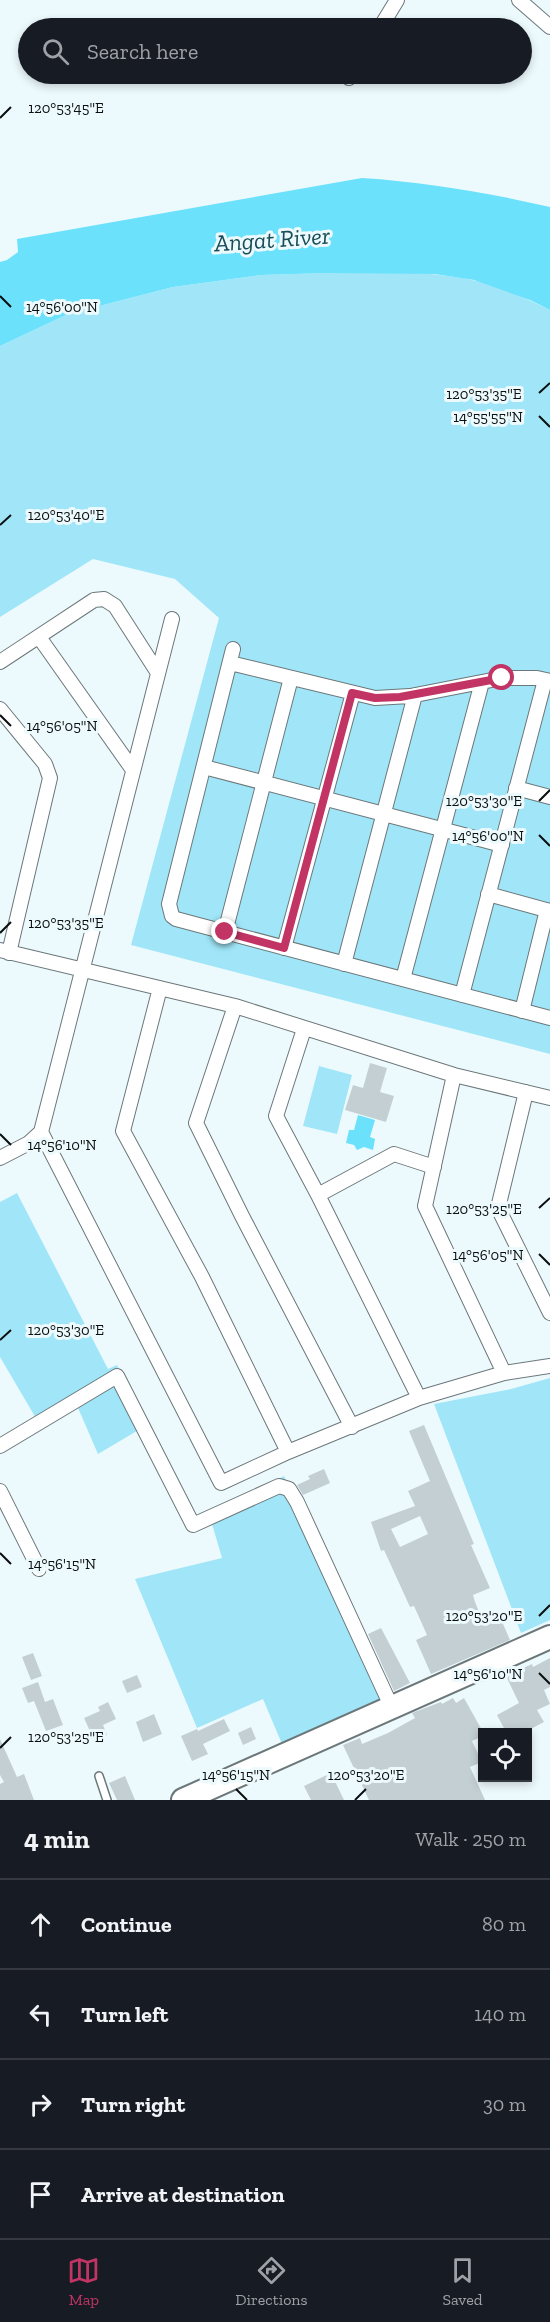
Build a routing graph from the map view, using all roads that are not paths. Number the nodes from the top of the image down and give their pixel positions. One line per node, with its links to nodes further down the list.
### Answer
1 (397, 0): 3 (street)
2 (519, 0): 4 (street)
3 (386, 18)
4 (550, 27)
5 (172, 619): 8 (street)
6 (39, 637): 7 (street); 8 (street); 16 (street)
7 (0, 662)
8 (158, 673): 16 (street)
9 (291, 678): 12 (street); 15 (street); 17 (street)
10 (547, 681): 11 (street); 18 (street)
11 (482, 682): 13 (street); 22 (street)
12 (352, 693): 13 (street); 20 (street)
13 (415, 695): 21 (street)
14 (0, 709): 28 (street)
15 (204, 767): 17 (street); 26 (street)
16 (133, 770): 30 (street)
17 (264, 783): 20 (street); 26 (street)
18 (516, 788): 19 (street); 23 (street)
19 (550, 797)
20 (324, 798): 21 (street); 27 (street)
21 (383, 814): 22 (street); 29 (street)
22 (443, 830): 23 (street); 31 (street)
23 (501, 845): 24 (street)
24 (488, 894): 25 (street); 33 (street)
25 (548, 911): 35 (street)
26 (225, 932): 27 (street)
27 (284, 948): 29 (street)
28 (3, 953): 30 (street)
29 (344, 963): 31 (street)
30 (83, 969): 32 (street); 41 (street)
31 (403, 979): 33 (street)
32 (160, 988): 34 (street); 51 (street)
33 (462, 995): 35 (street)
34 (235, 1006): 37 (street); 49 (street)
35 (522, 1011): 36 (street)
36 (550, 1018)
37 (304, 1029): 38 (street); 44 (street)
38 (454, 1075): 39 (street); 43 (street)
39 (526, 1092): 40 (street); 45 (street)
40 (550, 1098)
41 (41, 1132): 42 (street); 51 (street)
42 (0, 1158)
43 (434, 1167): 44 (street); 47 (street)
44 (318, 1196): 48 (street)
45 (550, 1312)
46 (550, 1366): 47 (street)
47 (504, 1373): 48 (street)
48 (419, 1398): 49 (street)
49 (352, 1427): 51 (street)
50 (0, 1446): 55 (street)
51 (288, 1452)
52 (0, 1491): 53 (street)
53 (39, 1569)
54 (550, 1636): 55 (main road)
55 (392, 1708): 58 (main road)
56 (99, 1776): 57 (lane)
57 (107, 1800)
58 (183, 1800)

